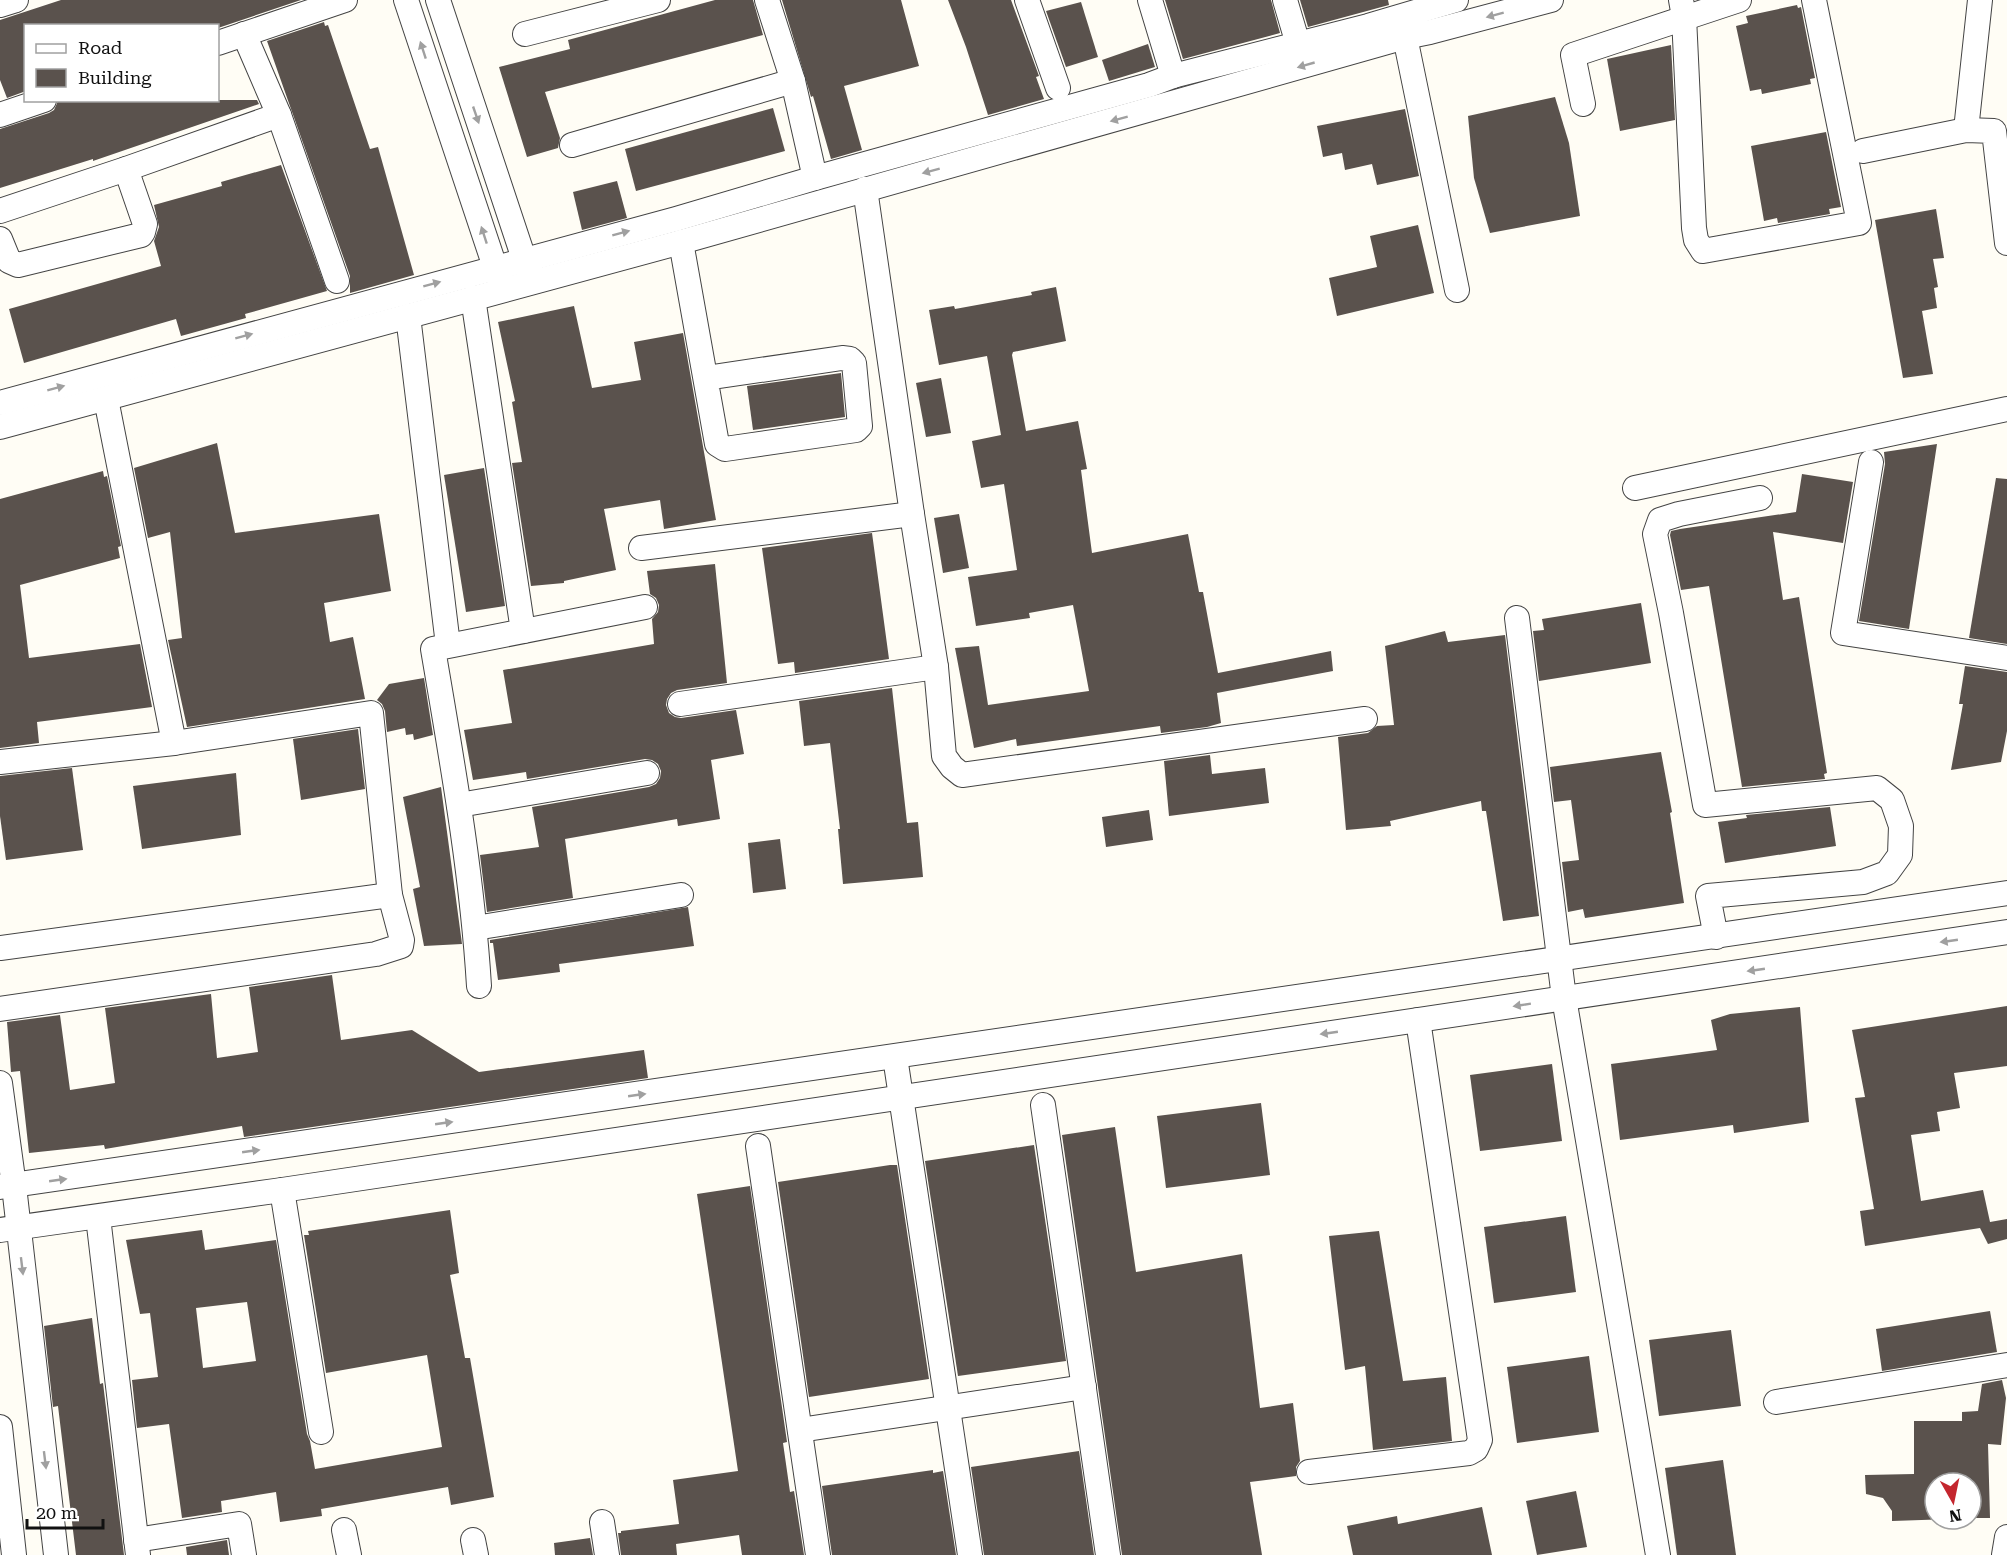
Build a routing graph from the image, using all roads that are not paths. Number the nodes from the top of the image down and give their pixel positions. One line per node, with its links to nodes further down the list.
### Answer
1 (16, 0): 15 (street)
2 (345, 0): 18 (street)
3 (406, 0): 41 (street, one-way to 3)
4 (438, 0): 40 (street, one-way to 40)
5 (658, 0): 19 (street)
6 (767, 0): 24 (street)
7 (1027, 0): 25 (street)
8 (1150, 0): 23 (street)
9 (1285, 0): 22 (street)
10 (1456, 0): 16 (street)
11 (1551, 0): 20 (street, one-way to 20)
12 (1739, 0): 17 (street)
13 (1814, 0): 17 (street)
14 (1980, 0): 30 (street)
15 (0, 5)
16 (1406, 6): 22 (street)
17 (1683, 8): 27 (street)
18 (244, 34): 21 (street); 29 (street)
19 (525, 34)
20 (1405, 37): 35 (street, one-way to 35); 45 (street)
21 (219, 43)
22 (1298, 44): 23 (street)
23 (1173, 76): 34 (street)
24 (793, 81): 31 (street); 34 (street)
25 (1058, 88)
26 (38, 102): 28 (street)
27 (1583, 104)
28 (0, 115)
29 (279, 115): 33 (street); 42 (street)
30 (1966, 130): 32 (street); 39 (street)
31 (572, 145)
32 (1863, 151)
33 (126, 170): 36 (street); 37 (street)
34 (815, 177): 40 (street, one-way to 34)
35 (865, 189): 38 (street); 56 (street)
36 (0, 211)
37 (0, 239)
38 (681, 242): 43 (street); 48 (street)
39 (2007, 243)
40 (524, 259): 41 (street); 43 (street)
41 (495, 267): 44 (street); 50 (street, one-way to 41)
42 (336, 281)
43 (532, 282): 44 (street)
44 (503, 290): 46 (street)
45 (1457, 290)
46 (473, 298): 47 (street); 60 (street)
47 (408, 316): 49 (street); 61 (street)
48 (706, 378): 48 (street)
49 (106, 399): 52 (street); 66 (street)
50 (0, 403)
51 (2007, 409): 54 (street)
52 (0, 427)
53 (1871, 462): 62 (street)
54 (1635, 488)
55 (1760, 498): 75 (street)
56 (912, 514): 57 (street); 63 (street)
57 (641, 548)
58 (645, 607): 60 (street)
59 (1517, 618): 77 (street)
60 (523, 631): 61 (street)
61 (448, 645): 69 (street)
62 (2007, 658)
63 (936, 667): 64 (street); 65 (street)
64 (680, 704)
65 (1365, 719)
66 (174, 742): 67 (street); 71 (street)
67 (0, 762)
68 (647, 773): 69 (street)
69 (459, 805): 73 (street)
70 (2007, 893): 75 (street)
71 (390, 895): 76 (street); 80 (street)
72 (681, 895): 73 (street)
73 (476, 928): 78 (street)
74 (2007, 932): 79 (street, one-way to 79)
75 (1716, 937): 77 (street)
76 (0, 948)
77 (1559, 959): 79 (street); 82 (street)
78 (480, 986)
79 (1564, 998): 81 (street, one-way to 81); 112 (street)
80 (0, 1009)
81 (1418, 1020): 84 (street, one-way to 84); 98 (street)
82 (895, 1057): 84 (street); 87 (street, one-way to 82)
83 (0, 1083): 87 (street)
84 (900, 1097): 88 (street); 94 (street)
85 (1043, 1105): 92 (street)
86 (758, 1146): 96 (street)
87 (7, 1187): 90 (street)
88 (282, 1190): 89 (street); 97 (street)
89 (98, 1217): 90 (street); 103 (street)
90 (9, 1229): 105 (street, one-way to 105)
91 (2007, 1365): 93 (street)
92 (1084, 1387): 94 (street); 111 (street)
93 (1776, 1402)
94 (948, 1407): 96 (street); 110 (street)
95 (0, 1427): 99 (street)
96 (800, 1430): 109 (street)
97 (321, 1432)
98 (1309, 1472)
99 (3, 1481): 104 (street)
100 (602, 1522): 108 (street)
101 (344, 1530): 107 (street)
102 (2007, 1537): 113 (street)
103 (137, 1548): 106 (street)
104 (14, 1555)
105 (56, 1555)
106 (244, 1555)
107 (349, 1555)
108 (607, 1555)
109 (818, 1555)
110 (970, 1555)
111 (1108, 1555)
112 (1658, 1555)
113 (2004, 1555)

